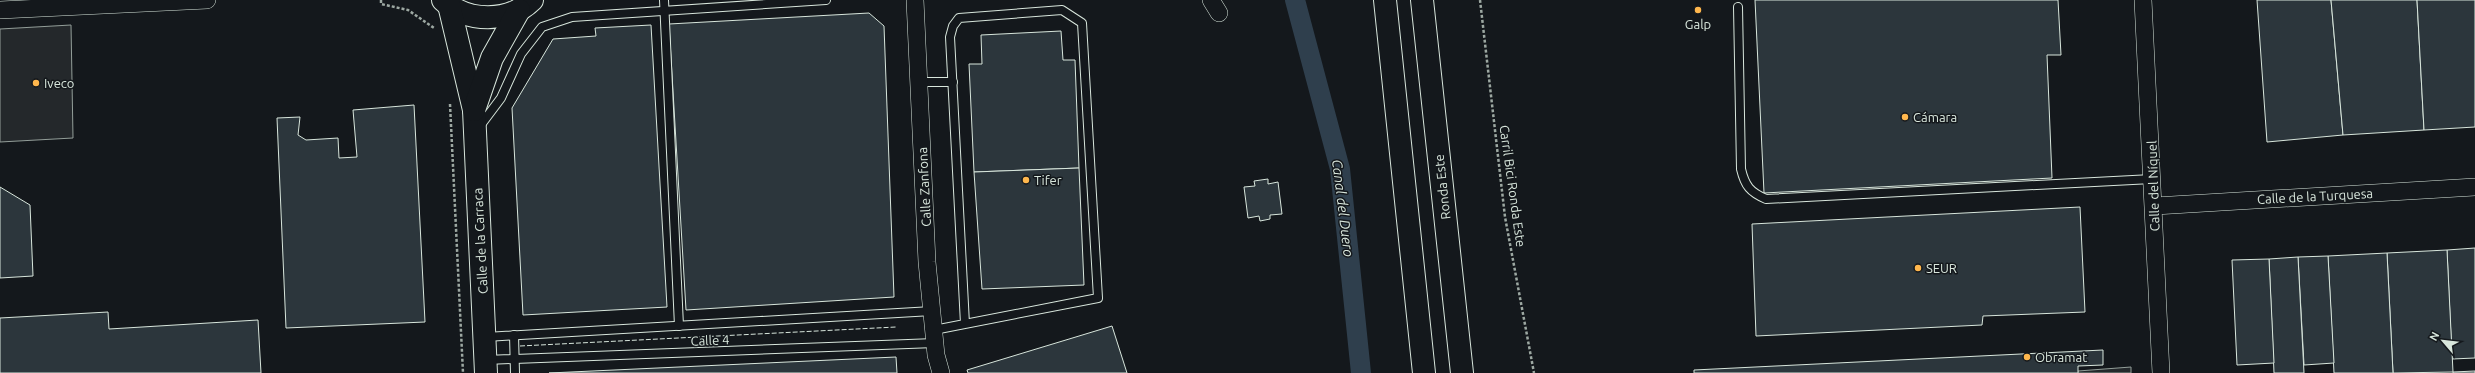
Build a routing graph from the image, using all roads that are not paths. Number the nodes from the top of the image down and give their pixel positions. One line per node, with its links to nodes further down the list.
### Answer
1 (207, 0): 13 (street)
2 (664, 0): 14 (lane)
3 (826, 0): 14 (lane)
4 (915, 0): 17 (street, Calle Zanfona)
5 (1377, 0): 15 (main road)
6 (1385, 0): 15 (main road)
7 (1422, 0): 16 (main road, Ronda Este)
8 (1433, 0): 16 (main road)
9 (2143, 0): 21 (street, Calle del Níquel)
10 (446, 3): 11 (main road); 19 (main road, Calle de la Carraca)
11 (526, 5): 19 (main road, Calle de la Carraca)
12 (1738, 7): 21 (lane)
13 (0, 10)
14 (664, 10): 20 (lane); 26 (lane)
15 (1388, 25): 34 (main road)
16 (1426, 34): 35 (main road, Ronda Este)
17 (919, 82): 18 (lane); 24 (street, Calle Zanfona)
18 (953, 82): 25 (lane); 25 (lane, Calle 4)
19 (474, 110): 20 (main road, Calle de la Carraca)
20 (475, 131): 29 (main road, Calle de la Carraca)
21 (2153, 179): 23 (street, Calle del Níquel)
22 (2475, 187): 23 (street, Calle de la Turquesa)
23 (2155, 206): 36 (street, Calle del Níquel)
24 (932, 311): 26 (lane); 28 (street, Calle Zanfona)
25 (965, 324): 28 (lane, Calle 4)
26 (679, 326): 27 (lane)
27 (514, 335): 29 (lane); 30 (lane)
28 (934, 336): 30 (lane, Calle 4); 33 (street, Calle Zanfona)
29 (485, 337): 31 (main road, Calle de la Carraca)
30 (515, 359): 31 (lane, Calle 4); 32 (lane)
31 (486, 367)
32 (515, 373)
33 (941, 373)
34 (1424, 373)
35 (1462, 373)
36 (2161, 373)

